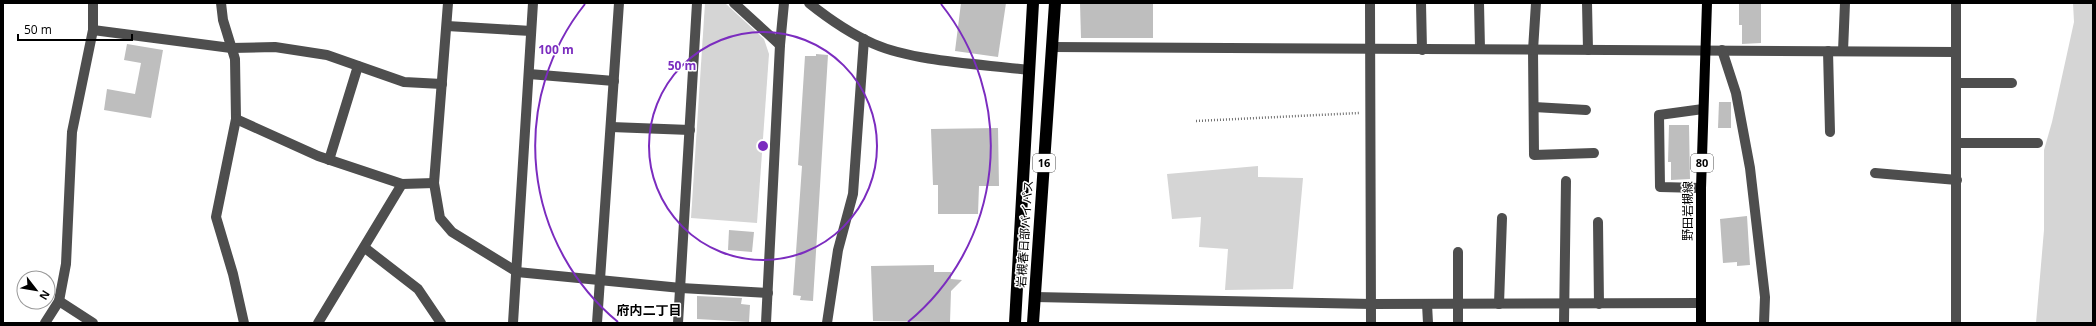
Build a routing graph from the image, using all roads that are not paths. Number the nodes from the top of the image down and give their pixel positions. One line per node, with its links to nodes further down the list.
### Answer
1 (93, 3): 21 (street)
2 (221, 3): 26 (street)
3 (448, 3): 20 (street)
4 (533, 3): 22 (street)
5 (619, 3): 40 (street)
6 (697, 3): 49 (street)
7 (734, 3): 24 (street)
8 (784, 3): 24 (street)
9 (809, 3): 23 (street)
10 (1033, 3): 38 (highway, 岩槻春日部バイパス / 16)
11 (1055, 3): 25 (highway, 岩槻春日部バイパス / 16)
12 (1370, 3): 27 (street)
13 (1421, 3): 28 (street)
14 (1479, 3): 29 (street)
15 (1536, 3): 30 (street)
16 (1587, 3): 31 (street)
17 (1707, 3): 32 (main road, 野田岩槻線 / 80)
18 (1845, 3): 35 (street)
19 (1956, 3): 36 (street)
20 (447, 26): 22 (street); 43 (street)
21 (93, 30): 26 (street); 70 (street)
22 (531, 31): 39 (street)
23 (864, 39): 38 (street); 87 (street)
24 (780, 45): 68 (street)
25 (1052, 47): 27 (street); 69 (highway, 岩槻春日部バイパス / 16)
26 (231, 48): 37 (street); 47 (street)
27 (1369, 50): 28 (street); 71 (street)
28 (1422, 50): 29 (street)
29 (1480, 50): 30 (street)
30 (1533, 50): 31 (street); 44 (street)
31 (1588, 50): 32 (street)
32 (1704, 50): 33 (street); 45 (main road, 野田岩槻線 / 80)
33 (1722, 50): 34 (street); 95 (street)
34 (1828, 51): 35 (street); 50 (street)
35 (1843, 51): 36 (street)
36 (1956, 52): 41 (street)
37 (358, 66): 43 (street); 54 (street)
38 (1028, 70): 88 (highway, 岩槻春日部バイパス / 16)
39 (529, 74): 40 (street); 65 (street)
40 (614, 81): 48 (street)
41 (1956, 83): 42 (street); 51 (street)
42 (2012, 83)
43 (442, 84): 58 (street)
44 (1534, 107): 46 (street); 53 (street)
45 (1703, 109): 60 (main road, 野田岩槻線 / 80); 60 (street)
46 (1586, 110)
47 (236, 119): 54 (street); 80 (street)
48 (611, 127): 49 (street); 66 (street)
49 (690, 130): 67 (street)
50 (1830, 132)
51 (1957, 143): 52 (street); 56 (street)
52 (2038, 143)
53 (1594, 153)
54 (329, 160): 59 (street)
55 (1875, 173): 56 (street)
56 (1957, 180): 96 (street)
57 (1566, 181): 75 (street)
58 (434, 183): 59 (street); 65 (street)
59 (402, 184): 63 (street)
60 (1701, 188): 77 (main road, 野田岩槻線 / 80)
61 (1502, 218): 74 (street)
62 (1598, 222): 76 (street)
63 (365, 248): 81 (street); 82 (street)
64 (1458, 252): 73 (street)
65 (517, 272): 66 (street); 83 (street)
66 (600, 279): 67 (street); 84 (street)
67 (681, 288): 68 (street); 85 (street)
68 (768, 293): 86 (street)
69 (1035, 297): 71 (street); 89 (highway, 岩槻春日部バイパス / 16)
70 (59, 301): 78 (street); 79 (street)
71 (1372, 304): 72 (street); 90 (street)
72 (1427, 304): 73 (street); 91 (street)
73 (1457, 304): 74 (street); 92 (street)
74 (1499, 304): 75 (street)
75 (1564, 304): 76 (street); 93 (street)
76 (1599, 304): 77 (street)
77 (1701, 304): 94 (main road, 野田岩槻線 / 80)
78 (45, 323)
79 (93, 323)
80 (244, 323)
81 (318, 323)
82 (441, 323)
83 (513, 323)
84 (597, 323)
85 (678, 323)
86 (766, 323)
87 (828, 323)
88 (1015, 323)
89 (1033, 323)
90 (1372, 323)
91 (1428, 323)
92 (1458, 323)
93 (1564, 323)
94 (1701, 323)
95 (1764, 323)
96 (1956, 323)

